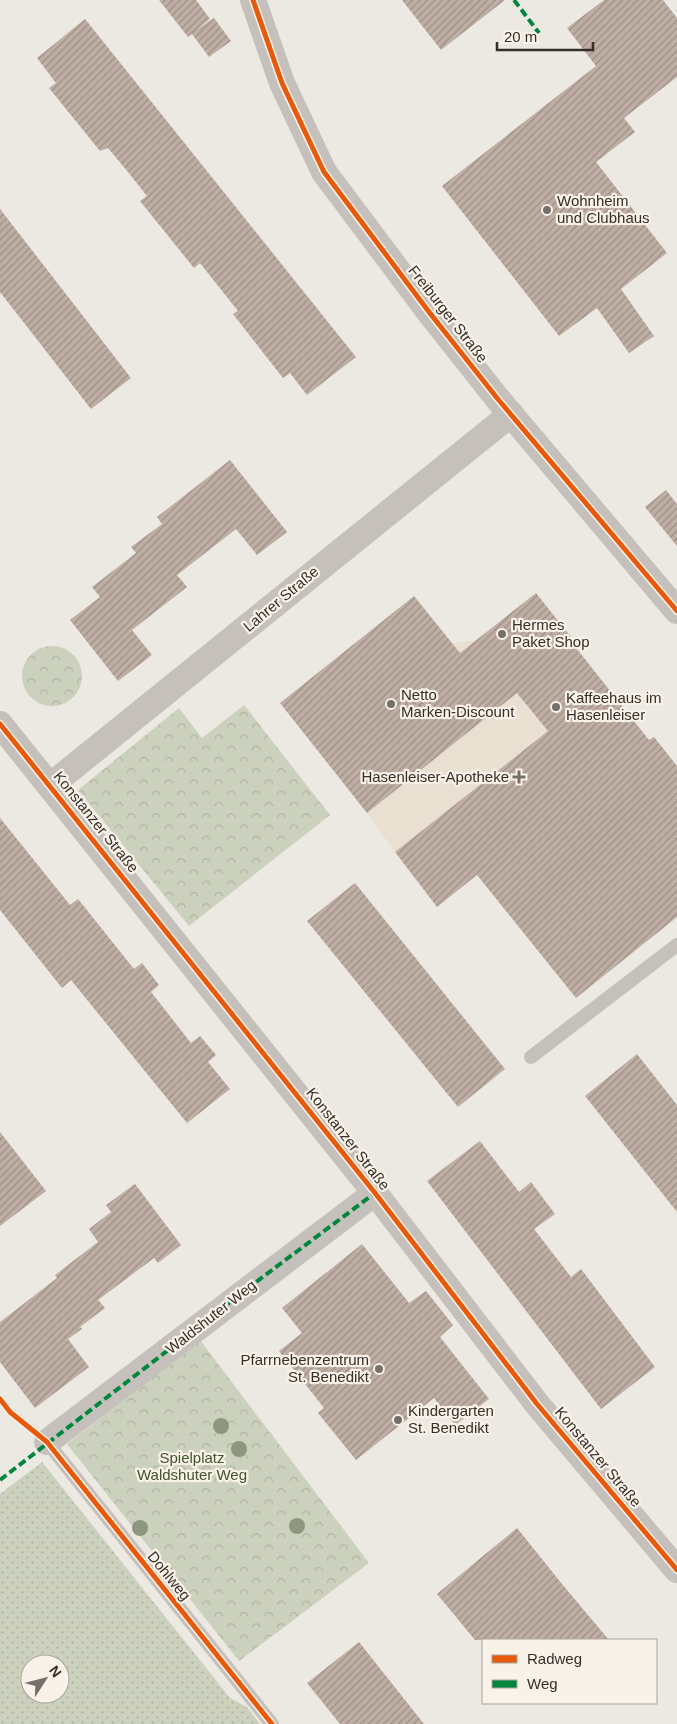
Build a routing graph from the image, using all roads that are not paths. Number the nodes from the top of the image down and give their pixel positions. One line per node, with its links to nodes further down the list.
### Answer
1 (253, 0): 2 (street, Freiburger Straße)
2 (511, 414): 3 (street, Freiburger Straße); 5 (street, Lahrer Straße)
3 (677, 610)
4 (0, 724): 5 (street, Konstanzer Straße)
5 (50, 785): 8 (street, Konstanzer Straße)
6 (677, 945): 7 (lane)
7 (531, 1056)
8 (375, 1193): 9 (street, Waldshuter Weg); 10 (street, Konstanzer Straße)
9 (47, 1442): 11 (lane, Dohlweg)
10 (677, 1570)
11 (272, 1724)

